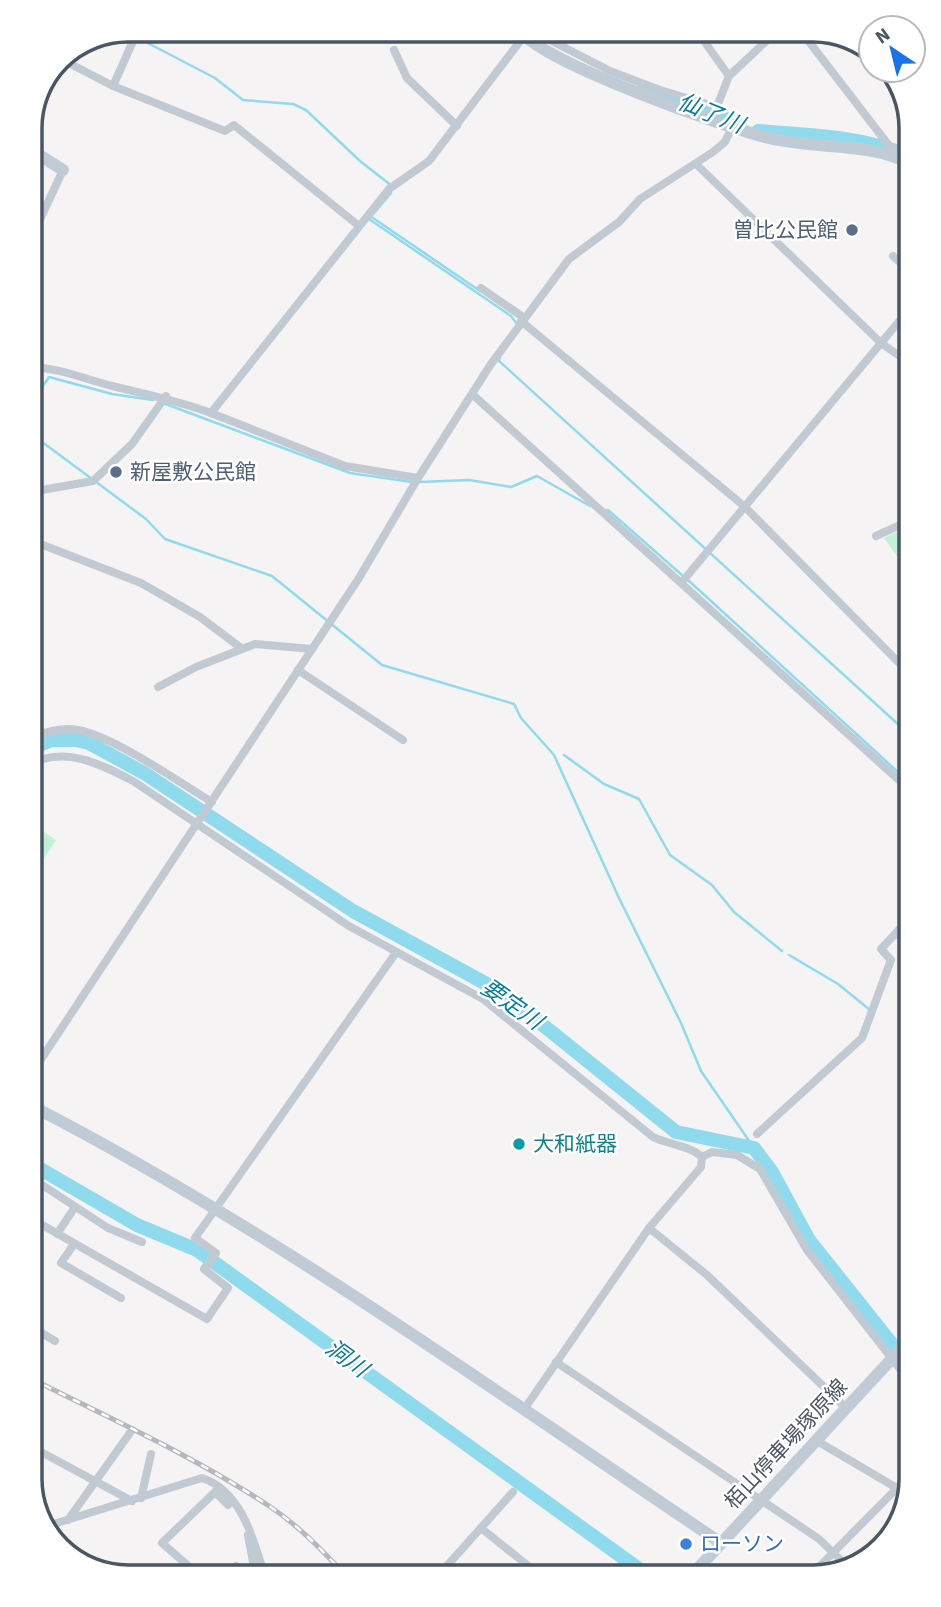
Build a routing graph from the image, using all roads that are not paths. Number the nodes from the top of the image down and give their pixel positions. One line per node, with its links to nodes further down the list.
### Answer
1 (133, 42): 11 (street)
2 (516, 42): 14 (street)
3 (536, 42): 12 (street)
4 (553, 42): 12 (street)
5 (705, 42): 10 (street)
6 (765, 42): 10 (street)
7 (809, 42): 15 (street)
8 (394, 50): 14 (street)
9 (70, 64): 11 (street)
10 (729, 76): 12 (street)
11 (113, 86): 22 (street)
12 (714, 113): 13 (street)
13 (733, 125): 15 (street); 19 (street)
14 (457, 126): 22 (street)
15 (888, 150): 16 (street); 18 (street)
16 (899, 151)
17 (42, 157): 20 (street)
18 (899, 157)
19 (696, 164): 26 (street); 28 (street)
20 (63, 170): 21 (street)
21 (42, 208)
22 (359, 226): 33 (street)
23 (893, 256): 24 (street)
24 (899, 261)
25 (481, 288): 26 (street)
26 (521, 320): 31 (street); 36 (street)
27 (899, 321): 28 (street)
28 (881, 342): 29 (street); 36 (street)
29 (899, 355)
30 (42, 369): 32 (street)
31 (472, 394): 34 (street); 40 (street)
32 (166, 396): 33 (street); 35 (street)
33 (211, 413): 34 (street)
34 (417, 480): 42 (street)
35 (42, 490)
36 (744, 506): 40 (street); 43 (street)
37 (899, 525): 38 (street)
38 (876, 536)
39 (42, 545): 41 (street)
40 (685, 578): 49 (street)
41 (242, 648): 42 (street); 45 (street)
42 (312, 649): 44 (street)
43 (899, 664)
44 (298, 670): 47 (street); 50 (street)
45 (158, 687)
46 (42, 734): 50 (street)
47 (403, 740)
48 (42, 760): 51 (street)
49 (899, 780)
50 (211, 804): 51 (street)
51 (199, 821): 54 (street); 55 (street)
52 (899, 930): 53 (street)
53 (897, 933): 57 (street)
54 (395, 954): 58 (street); 61 (street)
55 (42, 1058)
56 (42, 1111): 61 (street)
57 (757, 1134)
58 (702, 1157): 63 (street); 71 (street)
59 (42, 1185): 60 (street)
60 (75, 1208): 64 (street); 65 (street)
61 (217, 1208): 66 (street); 75 (street)
62 (42, 1225): 64 (street)
63 (649, 1228): 72 (street); 74 (street)
64 (57, 1234): 66 (street)
65 (142, 1242)
66 (74, 1244): 67 (street)
67 (121, 1298)
68 (42, 1333): 69 (street)
69 (55, 1341)
70 (899, 1351): 71 (street, 栢山停車場塚原線)
71 (892, 1359): 73 (street); 74 (street, 栢山停車場塚原線)
72 (556, 1362): 75 (street); 84 (street)
73 (899, 1368)
74 (846, 1408): 77 (street, 栢山停車場塚原線)
75 (523, 1411): 92 (street)
76 (132, 1430): 80 (street)
77 (817, 1441): 81 (street); 84 (street, 栢山停車場塚原線)
78 (42, 1452): 80 (street)
79 (150, 1454): 83 (street)
80 (96, 1481): 83 (street); 88 (street)
81 (898, 1487): 93 (street)
82 (513, 1492): 91 (street)
83 (136, 1499): 87 (street); 88 (street)
84 (762, 1499): 92 (street, 栢山停車場塚原線); 93 (street)
85 (197, 1507): 86 (street); 87 (street); 96 (street)
86 (206, 1516)
87 (243, 1518): 90 (street)
88 (68, 1520): 89 (street)
89 (54, 1524)
90 (249, 1528): 97 (street); 98 (street)
91 (481, 1528): 99 (street); 100 (street)
92 (722, 1543): 101 (street, 栢山停車場塚原線)
93 (834, 1552): 94 (street); 95 (street)
94 (841, 1560)
95 (822, 1564)
96 (187, 1565)
97 (253, 1565)
98 (261, 1565)
99 (449, 1565)
100 (526, 1565)
101 (701, 1565)

